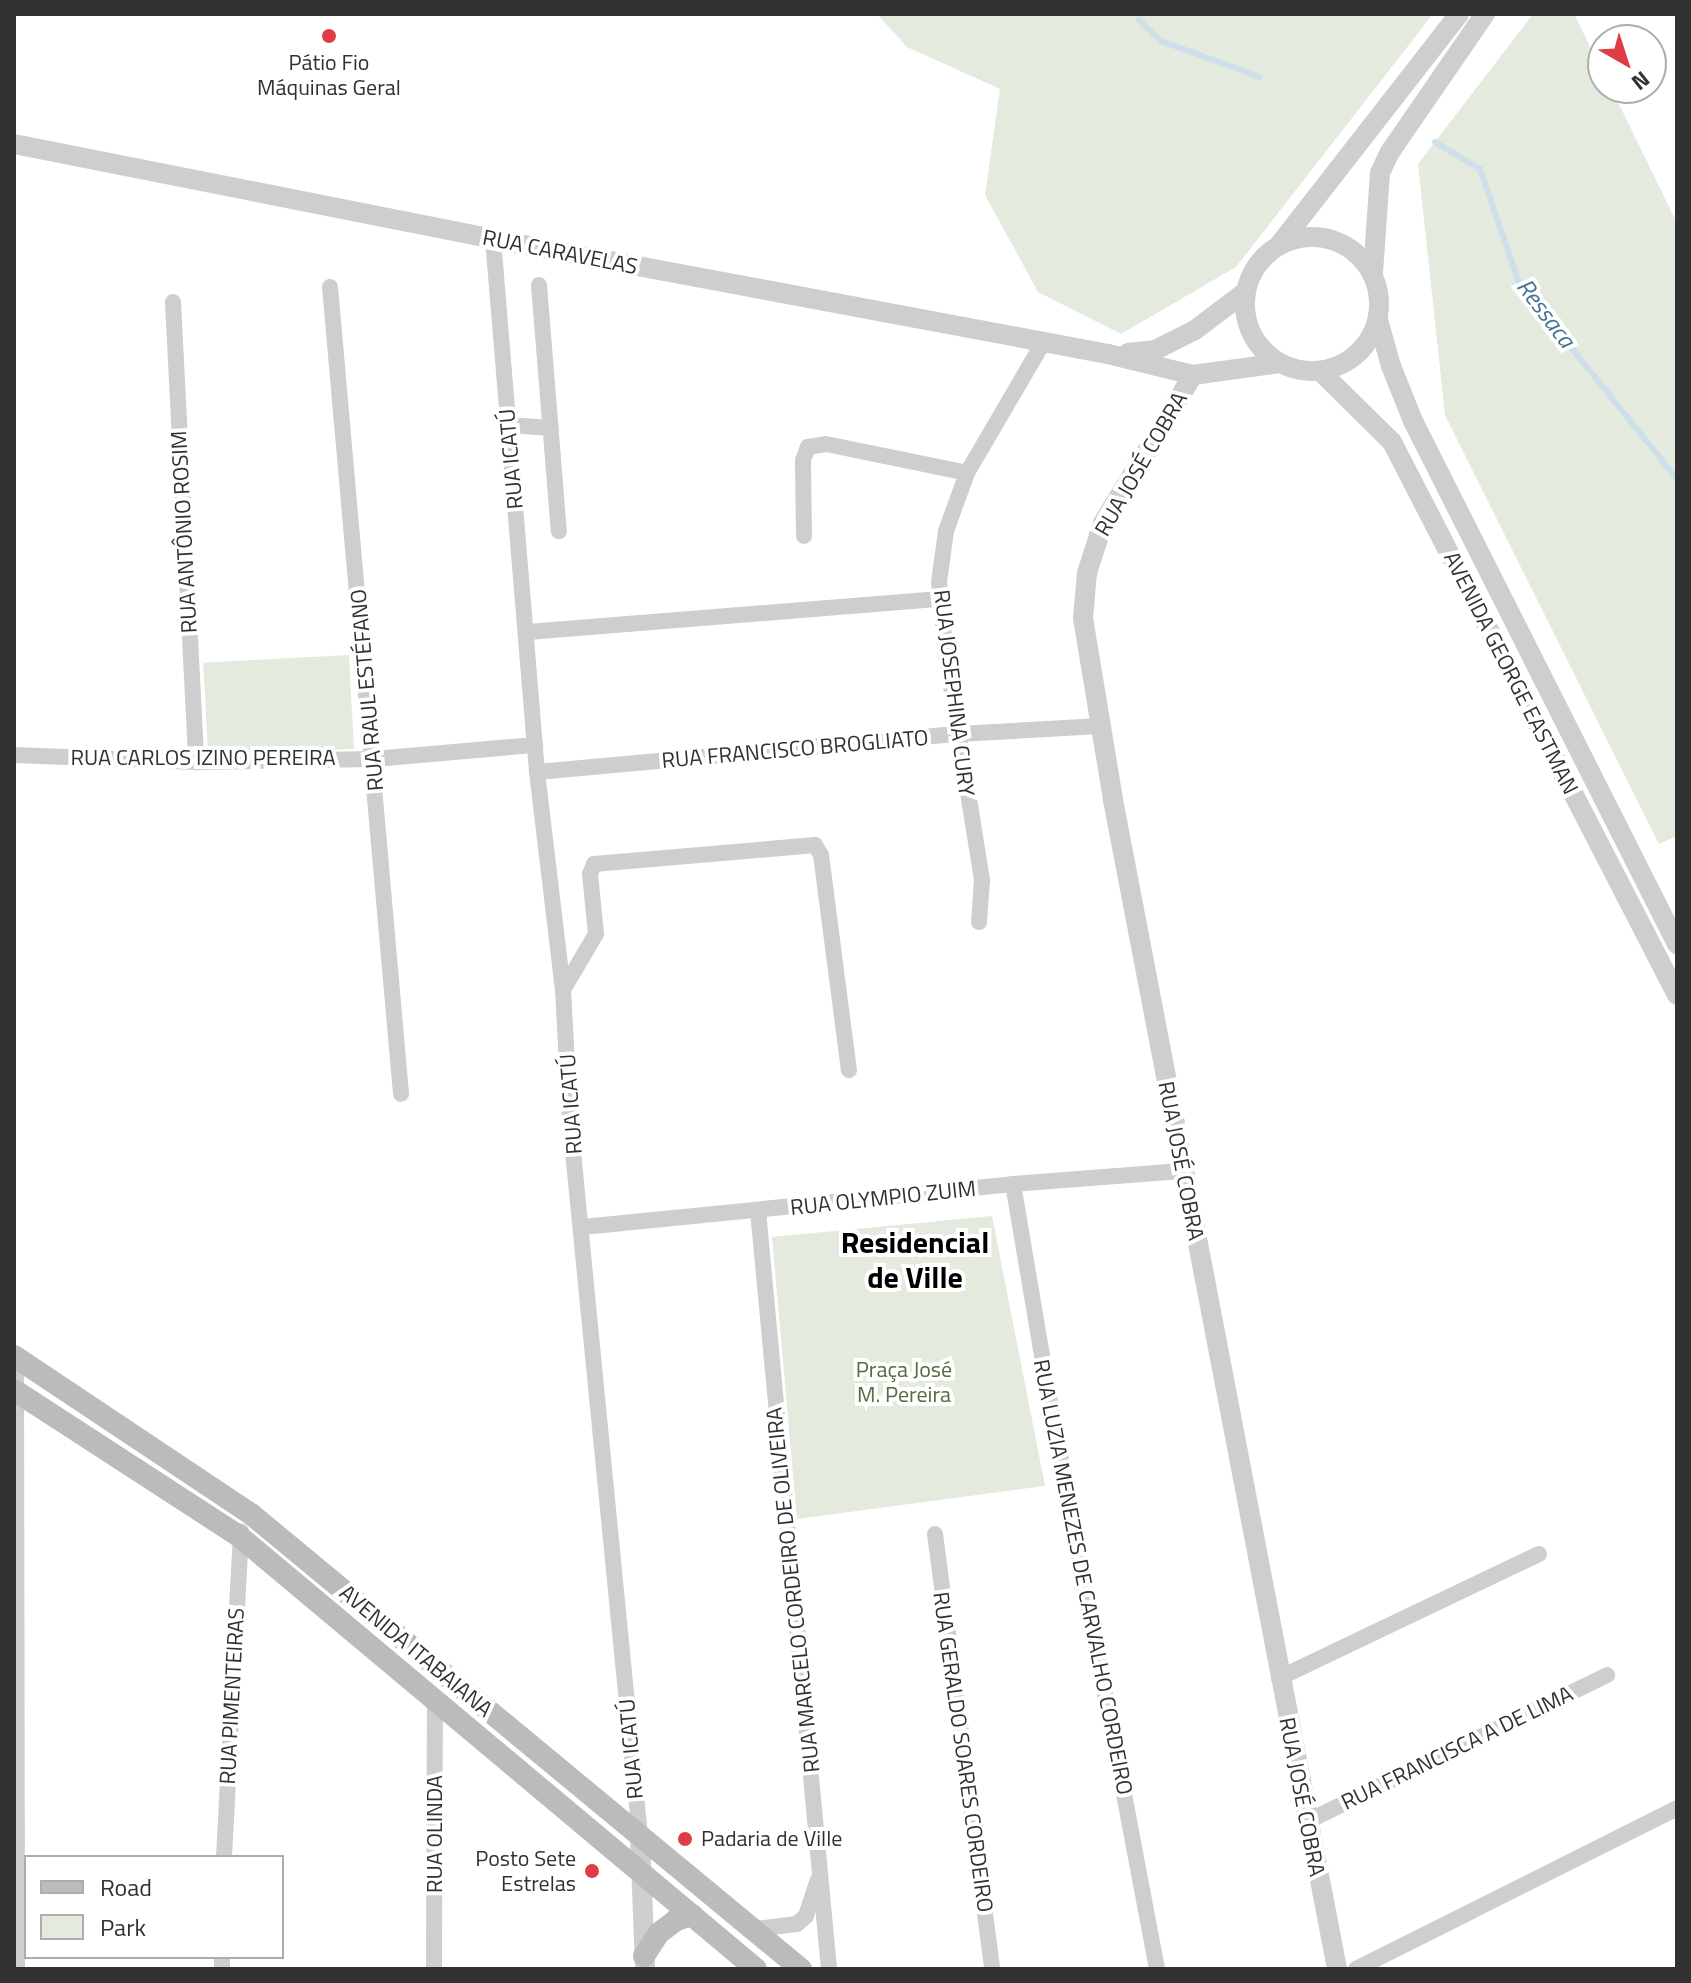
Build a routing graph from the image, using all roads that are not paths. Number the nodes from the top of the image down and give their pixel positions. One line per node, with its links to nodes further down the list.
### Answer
1 (1459, 14): 5 (street)
2 (1485, 14): 6 (street)
3 (14, 144): 4 (street, RUA CARAVELAS)
4 (493, 239): 12 (street, RUA CARAVELAS); 17 (street, RUA ICATÚ)
5 (1280, 244): 6 (street); 9 (street)
6 (1373, 273): 11 (street)
7 (539, 285): 18 (street)
8 (330, 287): 28 (street, RUA RAUL ESTÉFANO)
9 (1245, 292): 13 (street); 14 (street)
10 (173, 302): 29 (street, RUA ANTÔNIO ROSIM)
11 (1378, 320): 15 (street); 32 (street, AVENIDA GEORGE EASTMAN)
12 (1043, 343): 13 (street, RUA CARAVELAS); 19 (street, RUA JOSEPHINA CURY)
13 (1108, 354): 16 (street)
14 (1279, 363): 15 (street); 16 (street)
15 (1320, 371): 34 (street, AVENIDA GEORGE EASTMAN)
16 (1193, 375): 24 (street, RUA JOSÉ COBRA)
17 (508, 425): 18 (street); 23 (street, RUA ICATÚ)
18 (551, 428): 20 (street)
19 (967, 473): 21 (street); 22 (street, RUA JOSEPHINA CURY)
20 (559, 531)
21 (804, 536)
22 (940, 599): 23 (street); 25 (street, RUA JOSEPHINA CURY)
23 (528, 632): 26 (street, RUA ICATÚ)
24 (1100, 726): 25 (street, RUA FRANCISCO BROGLIATO); 37 (street, RUA JOSÉ COBRA)
25 (958, 734): 30 (street, RUA FRANCISCO BROGLIATO); 31 (street, RUA JOSEPHINA CURY)
26 (535, 745): 28 (street, RUA CARLOS IZINO PEREIRA); 30 (street, RUA ICATÚ)
27 (14, 755): 29 (street, RUA CARLOS IZINO PEREIRA)
28 (374, 759): 29 (street, RUA CARLOS IZINO PEREIRA); 36 (street, RUA RAUL ESTÉFANO)
29 (196, 762)
30 (537, 772): 33 (street, RUA ICATÚ)
31 (979, 922)
32 (1677, 944)
33 (563, 990): 35 (street); 40 (street, RUA ICATÚ)
34 (1677, 995)
35 (849, 1070)
36 (401, 1094)
37 (1182, 1171): 38 (street, RUA OLYMPIO ZUIM); 48 (street, RUA JOSÉ COBRA)
38 (1013, 1184): 39 (street, RUA OLYMPIO ZUIM); 66 (street, RUA LUZIA MENEZES DE CARVALHO CORDEIRO)
39 (758, 1211): 40 (street, RUA OLYMPIO ZUIM); 54 (street, RUA MARCELO CORDEIRO DE OLIVEIRA)
40 (583, 1227): 52 (street, RUA ICATÚ)
41 (14, 1356): 43 (main road, AVENIDA ITABAIANA)
42 (15, 1384): 45 (main road, AVENIDA ITABAIANA); 56 (street)
43 (251, 1514): 45 (street); 52 (main road, AVENIDA ITABAIANA)
44 (935, 1534): 65 (street, RUA GERALDO SOARES CORDEIRO)
45 (239, 1536): 49 (main road, AVENIDA ITABAIANA); 53 (street, RUA PIMENTEIRAS)
46 (1539, 1554): 48 (street)
47 (1607, 1675): 51 (street, RUA FRANCISCA A DE LIMA)
48 (1279, 1678): 51 (street, RUA JOSÉ COBRA)
49 (435, 1699): 55 (main road, AVENIDA ITABAIANA); 61 (street, RUA OLINDA)
50 (1677, 1808): 68 (street)
51 (1306, 1822): 67 (street, RUA JOSÉ COBRA)
52 (640, 1836): 55 (street, RUA ICATÚ); 58 (main road, AVENIDA ITABAIANA)
53 (224, 1855)
54 (821, 1871): 58 (street); 64 (street, RUA MARCELO CORDEIRO DE OLIVEIRA)
55 (641, 1873): 57 (main road, AVENIDA ITABAIANA); 59 (street, RUA ICATÚ)
56 (15, 1902): 60 (street)
57 (692, 1915): 59 (main road); 62 (main road, AVENIDA ITABAIANA)
58 (756, 1929): 63 (main road, AVENIDA ITABAIANA)
59 (644, 1963)
60 (15, 1969)
61 (434, 1969)
62 (756, 1969)
63 (801, 1969)
64 (829, 1969)
65 (992, 1969)
66 (1157, 1969)
67 (1337, 1969)
68 (1356, 1969)

